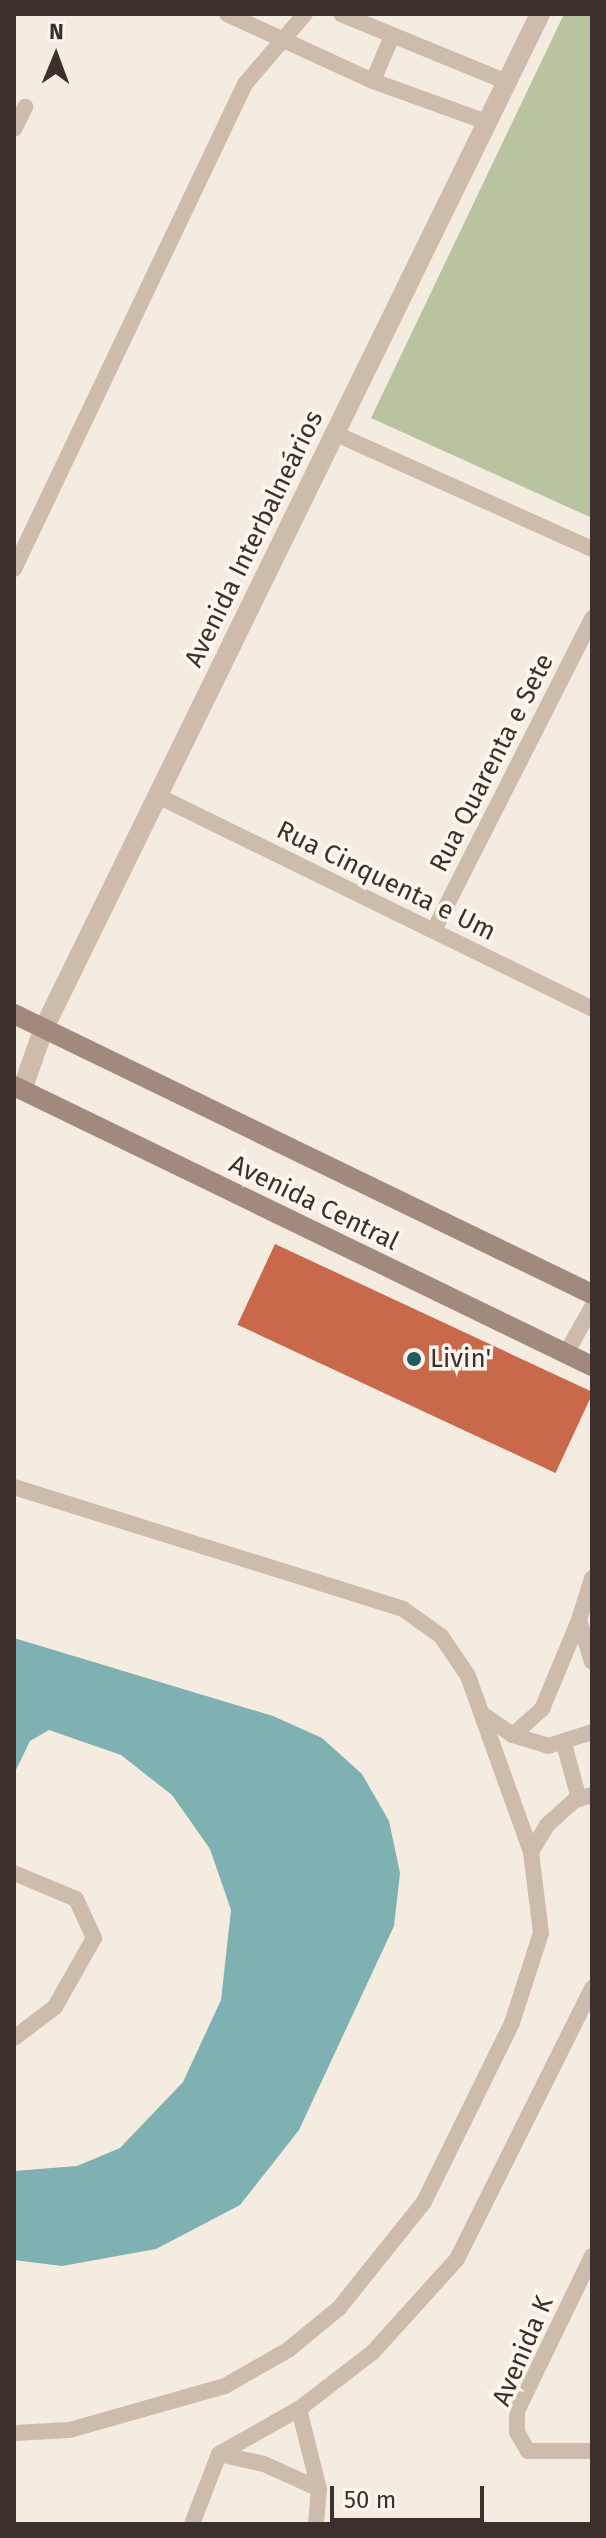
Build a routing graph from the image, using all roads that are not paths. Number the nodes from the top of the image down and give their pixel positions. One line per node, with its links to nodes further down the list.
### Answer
1 (227, 14): 6 (street)
2 (305, 14): 6 (street)
3 (341, 14): 5 (street)
4 (540, 14): 8 (street, Avenida Interbalneários)
5 (392, 36): 7 (street); 8 (street)
6 (286, 43): 7 (street); 14 (street)
7 (373, 81): 10 (street)
8 (507, 82): 10 (street, Avenida Interbalneários)
9 (25, 107): 11 (street)
10 (486, 122): 12 (street, Avenida Interbalneários)
11 (14, 129)
12 (334, 433): 13 (street); 16 (street, Avenida Interbalneários)
13 (592, 549)
14 (14, 567)
15 (592, 618): 17 (street, Rua Quarenta e Sete)
16 (158, 796): 17 (street, Rua Cinquenta e Um); 20 (street, Avenida Interbalneários)
17 (434, 930): 18 (street, Rua Cinquenta e Um)
18 (592, 1009)
19 (14, 1014): 20 (main road, Avenida Central)
20 (44, 1028): 21 (street, Avenida Interbalneários); 22 (main road, Avenida Central)
21 (18, 1088): 24 (main road, Avenida Central)
22 (592, 1294)
23 (592, 1307): 24 (street)
24 (565, 1355): 25 (main road, Avenida Central)
25 (592, 1366)
26 (14, 1487): 30 (street)
27 (592, 1578): 28 (street)
28 (579, 1620): 29 (street); 32 (street)
29 (592, 1662)
30 (484, 1715): 32 (street); 35 (street)
31 (592, 1732): 33 (street)
32 (513, 1735): 33 (street)
33 (564, 1744): 34 (street)
34 (586, 1797): 35 (street)
35 (531, 1852): 41 (street)
36 (14, 1873): 38 (street)
37 (592, 1988): 40 (street)
38 (14, 2038)
39 (592, 2256): 42 (street, Avenida K)
40 (299, 2409): 43 (street); 44 (street)
41 (14, 2433)
42 (592, 2451)
43 (219, 2454): 44 (street); 45 (street)
44 (319, 2489): 46 (street)
45 (192, 2524)
46 (316, 2524)

